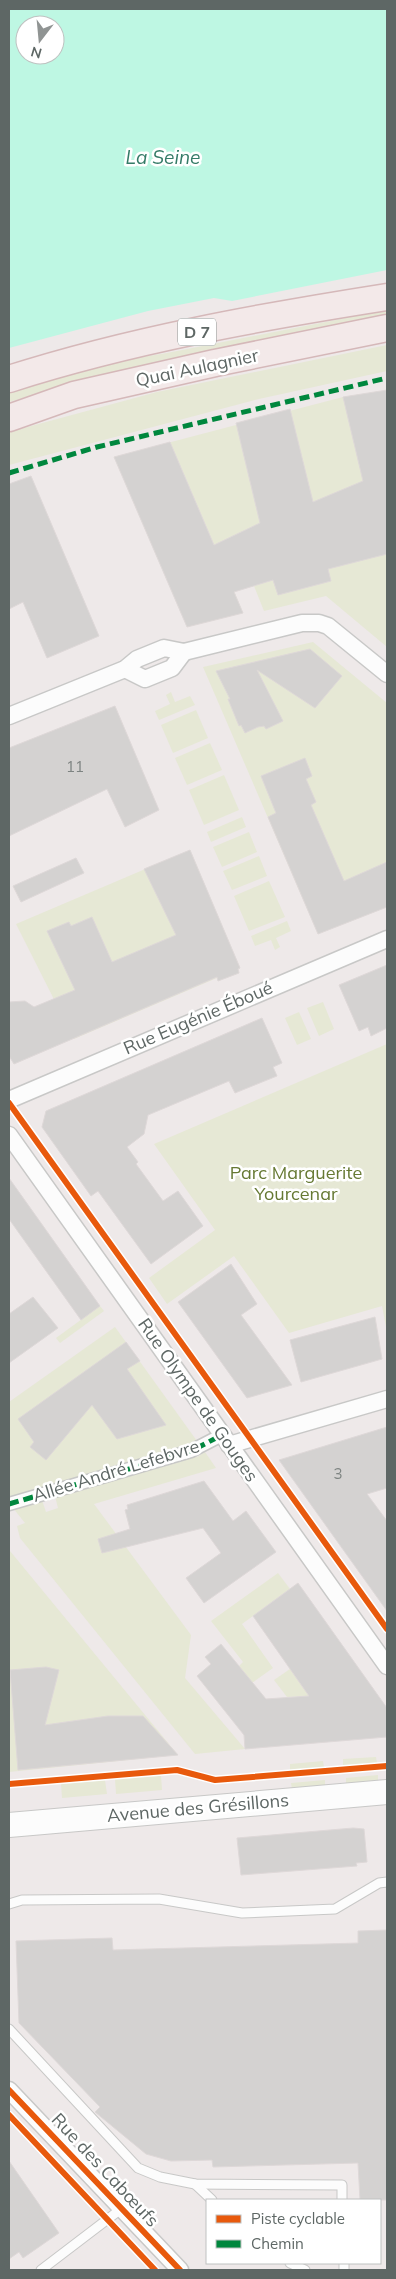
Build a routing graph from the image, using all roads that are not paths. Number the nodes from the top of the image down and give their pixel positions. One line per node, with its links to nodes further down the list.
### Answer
1 (387, 298): 3 (main road, Quai Aulagnier / D 7)
2 (387, 328): 4 (main road, Quai Aulagnier / D 7)
3 (9, 378)
4 (9, 418)
5 (387, 674): 6 (street)
6 (9, 716)
7 (387, 939): 8 (street, Rue Eugénie Éboué)
8 (9, 1100)
9 (9, 1135): 11 (street, Rue Olympe de Gouges)
10 (387, 1399): 11 (street)
11 (226, 1440): 12 (street, Allée André Lefebvre); 13 (street, Rue Olympe de Gouges)
12 (9, 1504)
13 (387, 1666)
14 (387, 1792): 15 (main road, Avenue des Grésillons)
15 (9, 1825)
16 (387, 1882): 17 (lane)
17 (9, 1904)
18 (9, 2029): 20 (lane)
19 (9, 2090): 23 (street, Rue des Cabœufs)
20 (195, 2184): 21 (lane); 22 (lane)
21 (211, 2199)
22 (342, 2199)
23 (122, 2209): 25 (lane); 26 (street, Rue des Cabœufs)
24 (292, 2264): 27 (lane)
25 (41, 2270)
26 (180, 2270)
27 (304, 2270)

